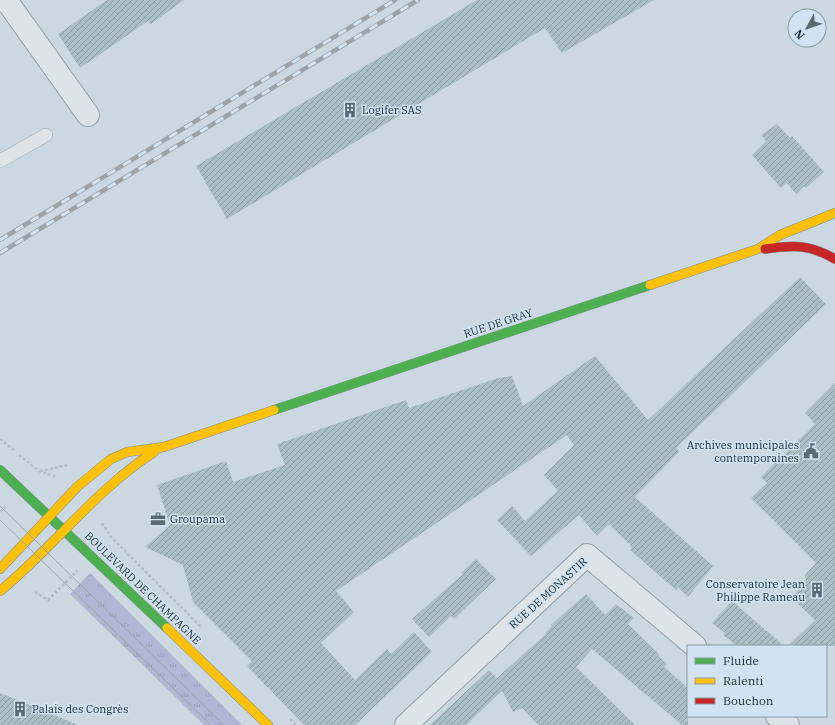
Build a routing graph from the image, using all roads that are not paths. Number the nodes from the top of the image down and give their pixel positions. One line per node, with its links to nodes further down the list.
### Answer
1 (6, 0): 2 (street)
2 (88, 115)
3 (46, 135): 4 (lane)
4 (0, 161)
5 (835, 214): 6 (main road, RUE DE GRAY)
6 (758, 249): 7 (main road); 8 (main road, RUE DE GRAY)
7 (835, 259)
8 (164, 446): 10 (main road, RUE DE GRAY); 11 (main road, RUE DE GRAY)
9 (0, 470): 10 (main road, BOULEVARD DE CHAMPAGNE)
10 (50, 516): 11 (main road, BOULEVARD DE CHAMPAGNE); 12 (main road, RUE DE GRAY)
11 (65, 530): 13 (main road, RUE DE GRAY); 16 (main road, BOULEVARD DE CHAMPAGNE)
12 (0, 569)
13 (0, 591)
14 (694, 645): 17 (street, RUE DE MONASTIR)
15 (778, 717): 18 (street)
16 (268, 725)
17 (406, 725)
18 (788, 725)

